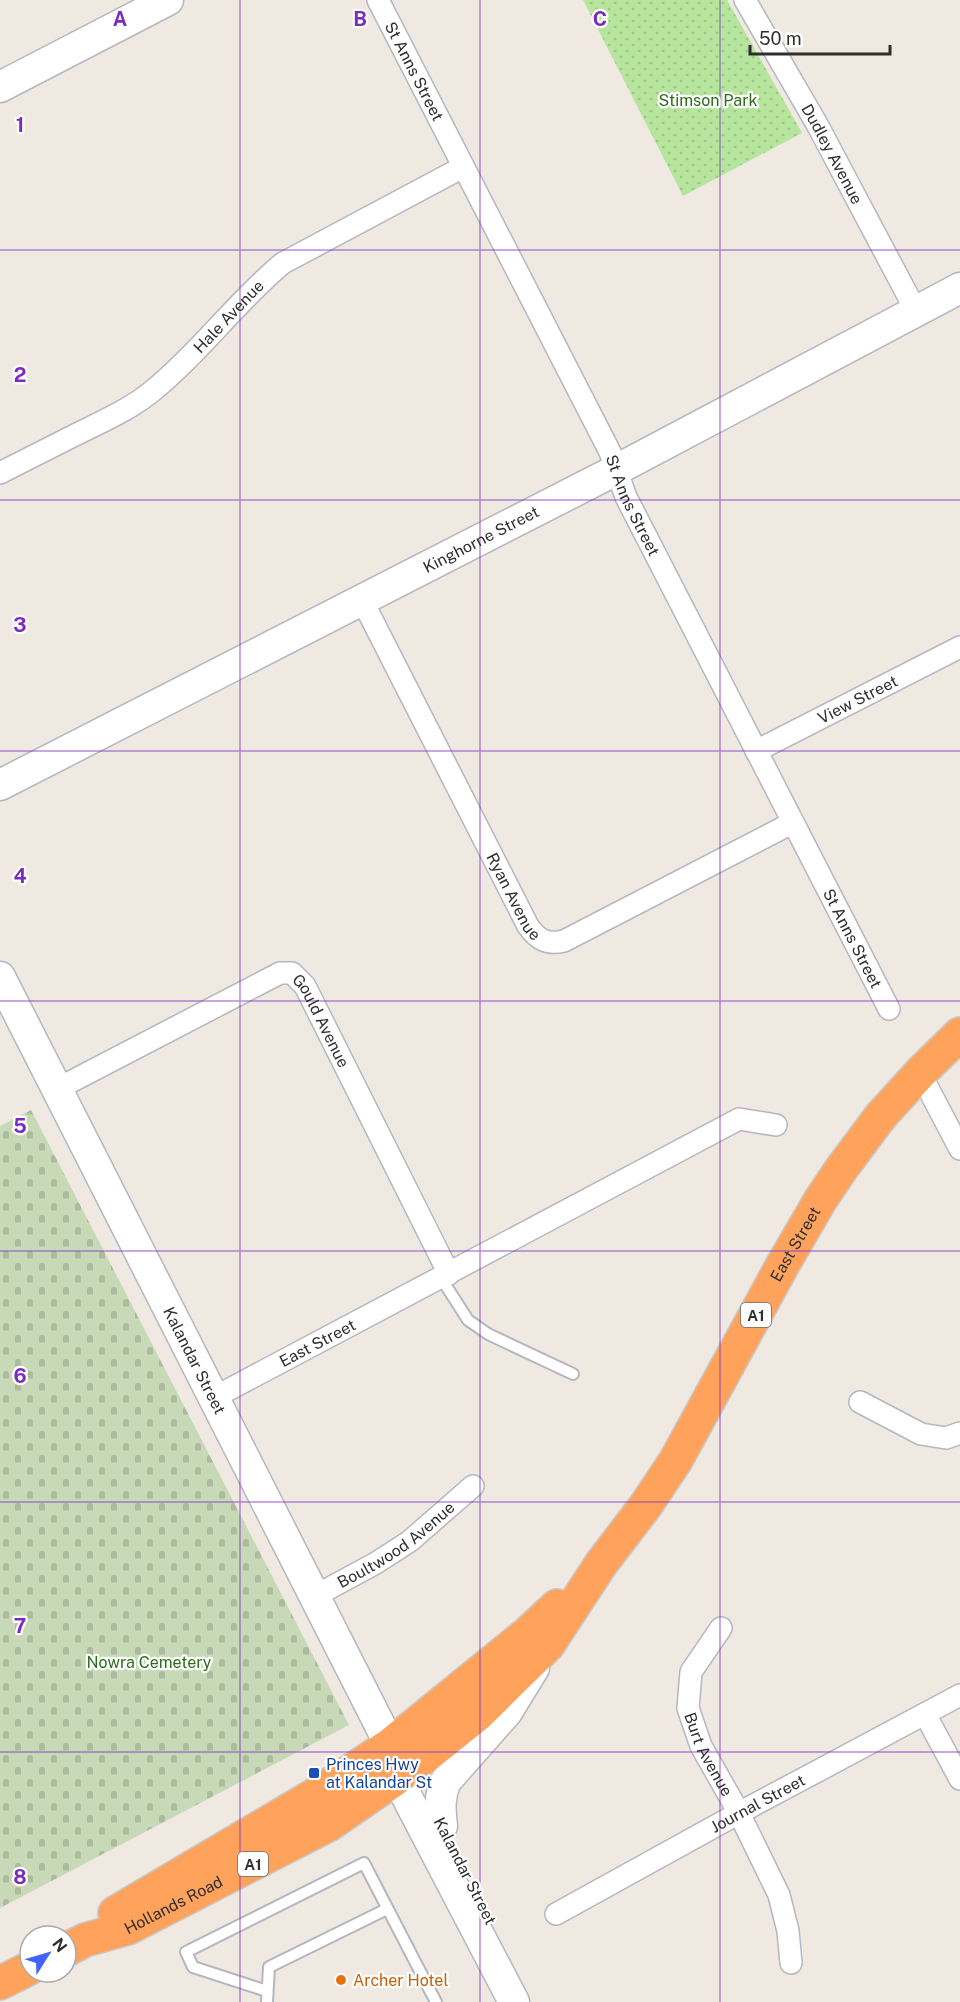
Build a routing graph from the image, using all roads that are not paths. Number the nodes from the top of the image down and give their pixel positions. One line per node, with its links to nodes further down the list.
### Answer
1 (168, 0): 4 (main road)
2 (378, 0): 5 (street, St Anns Street)
3 (745, 0): 7 (street, Dudley Avenue)
4 (0, 87)
5 (463, 167): 8 (street, St Anns Street); 9 (street, Hale Avenue)
6 (960, 288): 7 (main road, Kinghorne Street)
7 (916, 311): 8 (main road, Kinghorne Street)
8 (616, 470): 10 (main road, Kinghorne Street); 12 (street, St Anns Street)
9 (0, 473)
10 (362, 600): 13 (main road, Kinghorne Street); 14 (street, Ryan Avenue)
11 (960, 647): 12 (street, View Street)
12 (756, 751): 14 (street, St Anns Street)
13 (0, 785)
14 (792, 822): 16 (street, St Anns Street)
15 (0, 976): 19 (main road, Kalandar Street)
16 (889, 1009)
17 (960, 1034): 18 (highway, East Street / A1)
18 (920, 1073): 21 (street); 28 (highway, East Street / A1)
19 (57, 1089): 22 (street, Gould Avenue); 24 (main road, Kalandar Street)
20 (776, 1125): 22 (street, East Street)
21 (960, 1149)
22 (445, 1276): 23 (lane); 24 (street, East Street)
23 (573, 1374)
24 (213, 1398): 29 (main road, Kalandar Street)
25 (860, 1402): 26 (street)
26 (960, 1433)
27 (473, 1486): 29 (street, Boultwood Avenue)
28 (601, 1564): 31 (highway, East Street / A1); 34 (highway, East Street / A1)
29 (315, 1596): 34 (main road, Kalandar Street)
30 (721, 1628): 36 (street, Burt Avenue)
31 (548, 1645): 34 (highway, East Street / A1); 37 (main road)
32 (960, 1695): 33 (street, Journal Street)
33 (925, 1714): 35 (street); 36 (street, Journal Street)
34 (399, 1764): 37 (main road, Kalandar Street); 40 (highway, Hollands Road / A1); 46 (main road, Kalandar Street)
35 (960, 1779)
36 (739, 1813): 39 (street, Journal Street); 41 (street, Burt Avenue)
37 (442, 1826): 47 (main road, Kalandar Street)
38 (387, 1909): 44 (lane); 44 (lane); 45 (lane)
39 (556, 1914)
40 (78, 1943)
41 (791, 1963)
42 (18, 1974): 43 (highway)
43 (0, 1983)
44 (267, 1996)
45 (436, 2002)
46 (514, 2002)
47 (533, 2002)

